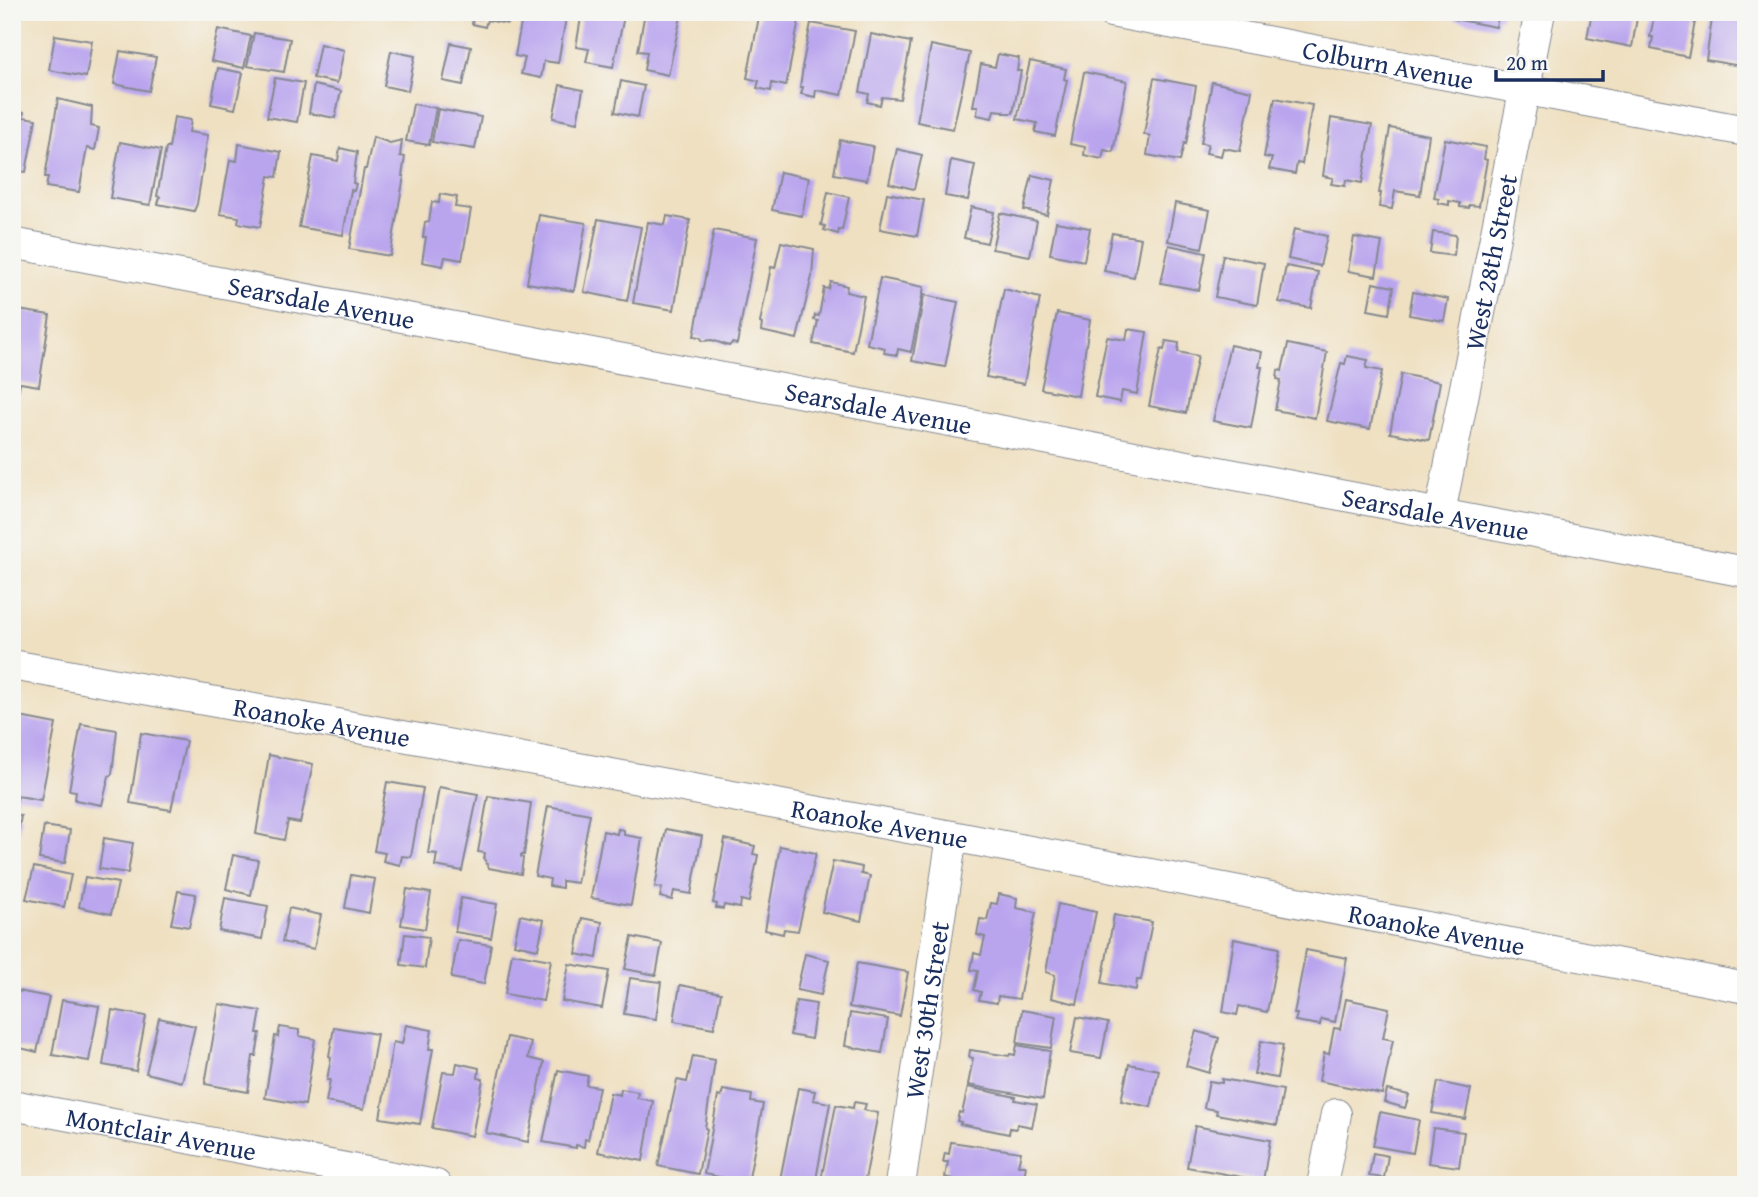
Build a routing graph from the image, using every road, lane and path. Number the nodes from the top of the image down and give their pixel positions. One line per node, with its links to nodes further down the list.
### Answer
1 (1111, 12): 3 (street, Colburn Avenue)
2 (1541, 12): 3 (street, West 28th Street)
3 (1525, 92): 4 (street, Colburn Avenue); 6 (street, West 28th Street)
4 (1746, 131)
5 (12, 243): 6 (street, Searsdale Avenue)
6 (1440, 513): 7 (street, Searsdale Avenue)
7 (1746, 572)
8 (12, 664): 9 (street, Roanoke Avenue)
9 (952, 836): 10 (street, Roanoke Avenue); 14 (street, West 30th Street)
10 (1746, 988)
11 (12, 1105): 13 (street, Montclair Avenue)
12 (1336, 1114): 15 (street)
13 (436, 1185)
14 (900, 1185)
15 (1322, 1185)

